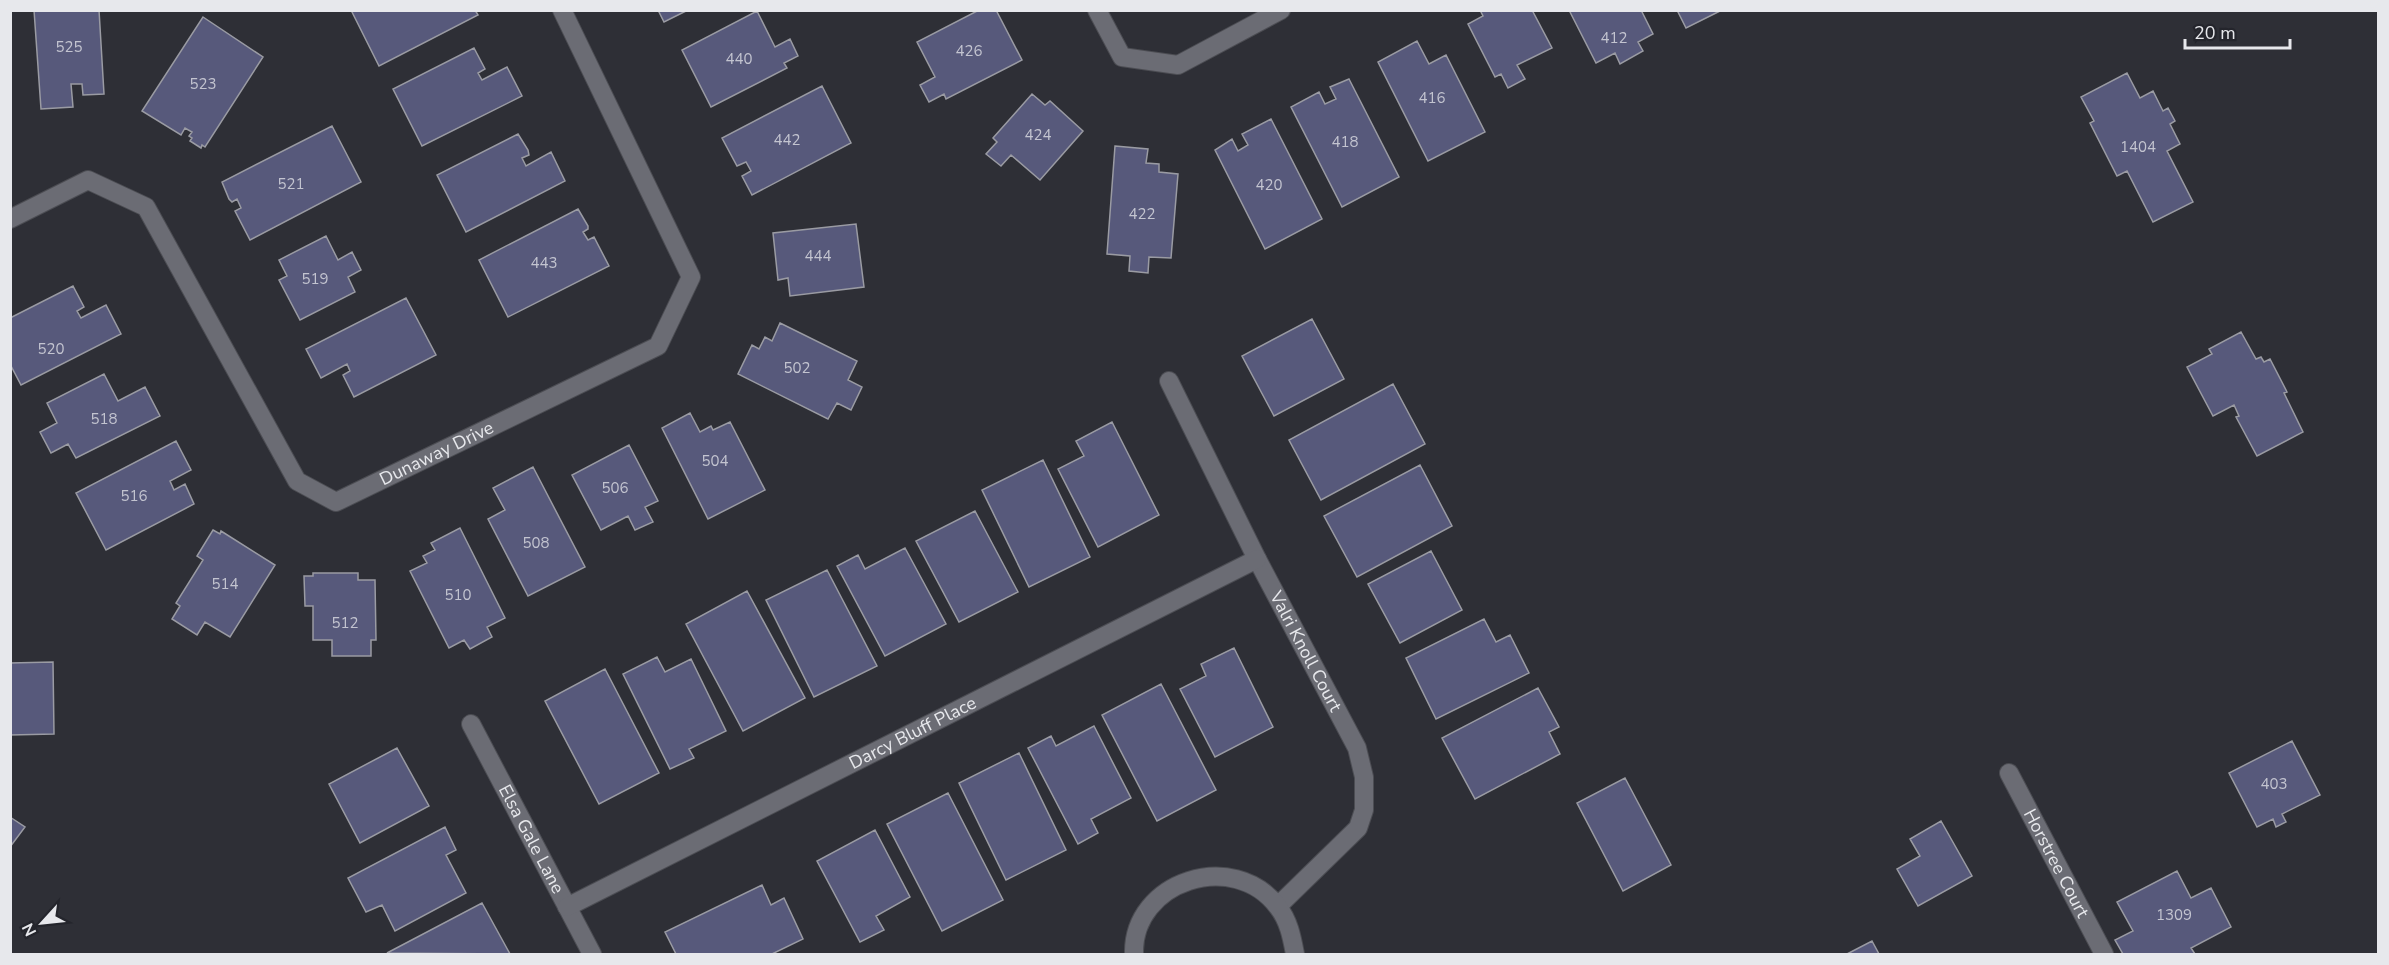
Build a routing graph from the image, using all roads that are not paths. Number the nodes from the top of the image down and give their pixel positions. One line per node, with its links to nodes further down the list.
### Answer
1 (562, 10): 4 (street, Dunaway Drive)
2 (1097, 10): 3 (street)
3 (1281, 10)
4 (10, 219)
5 (1169, 381): 6 (street, Valri Knoll Court)
6 (1257, 559): 9 (street, Valri Knoll Court); 10 (street, Darcy Bluff Place)
7 (471, 724): 10 (street, Elsa Gale Lane)
8 (2009, 773): 14 (street, Horstree Court)
9 (1278, 906): 12 (street); 13 (street)
10 (567, 907): 11 (street, Elsa Gale Lane)
11 (592, 954)
12 (1134, 954)
13 (1295, 954)
14 (2104, 954)

